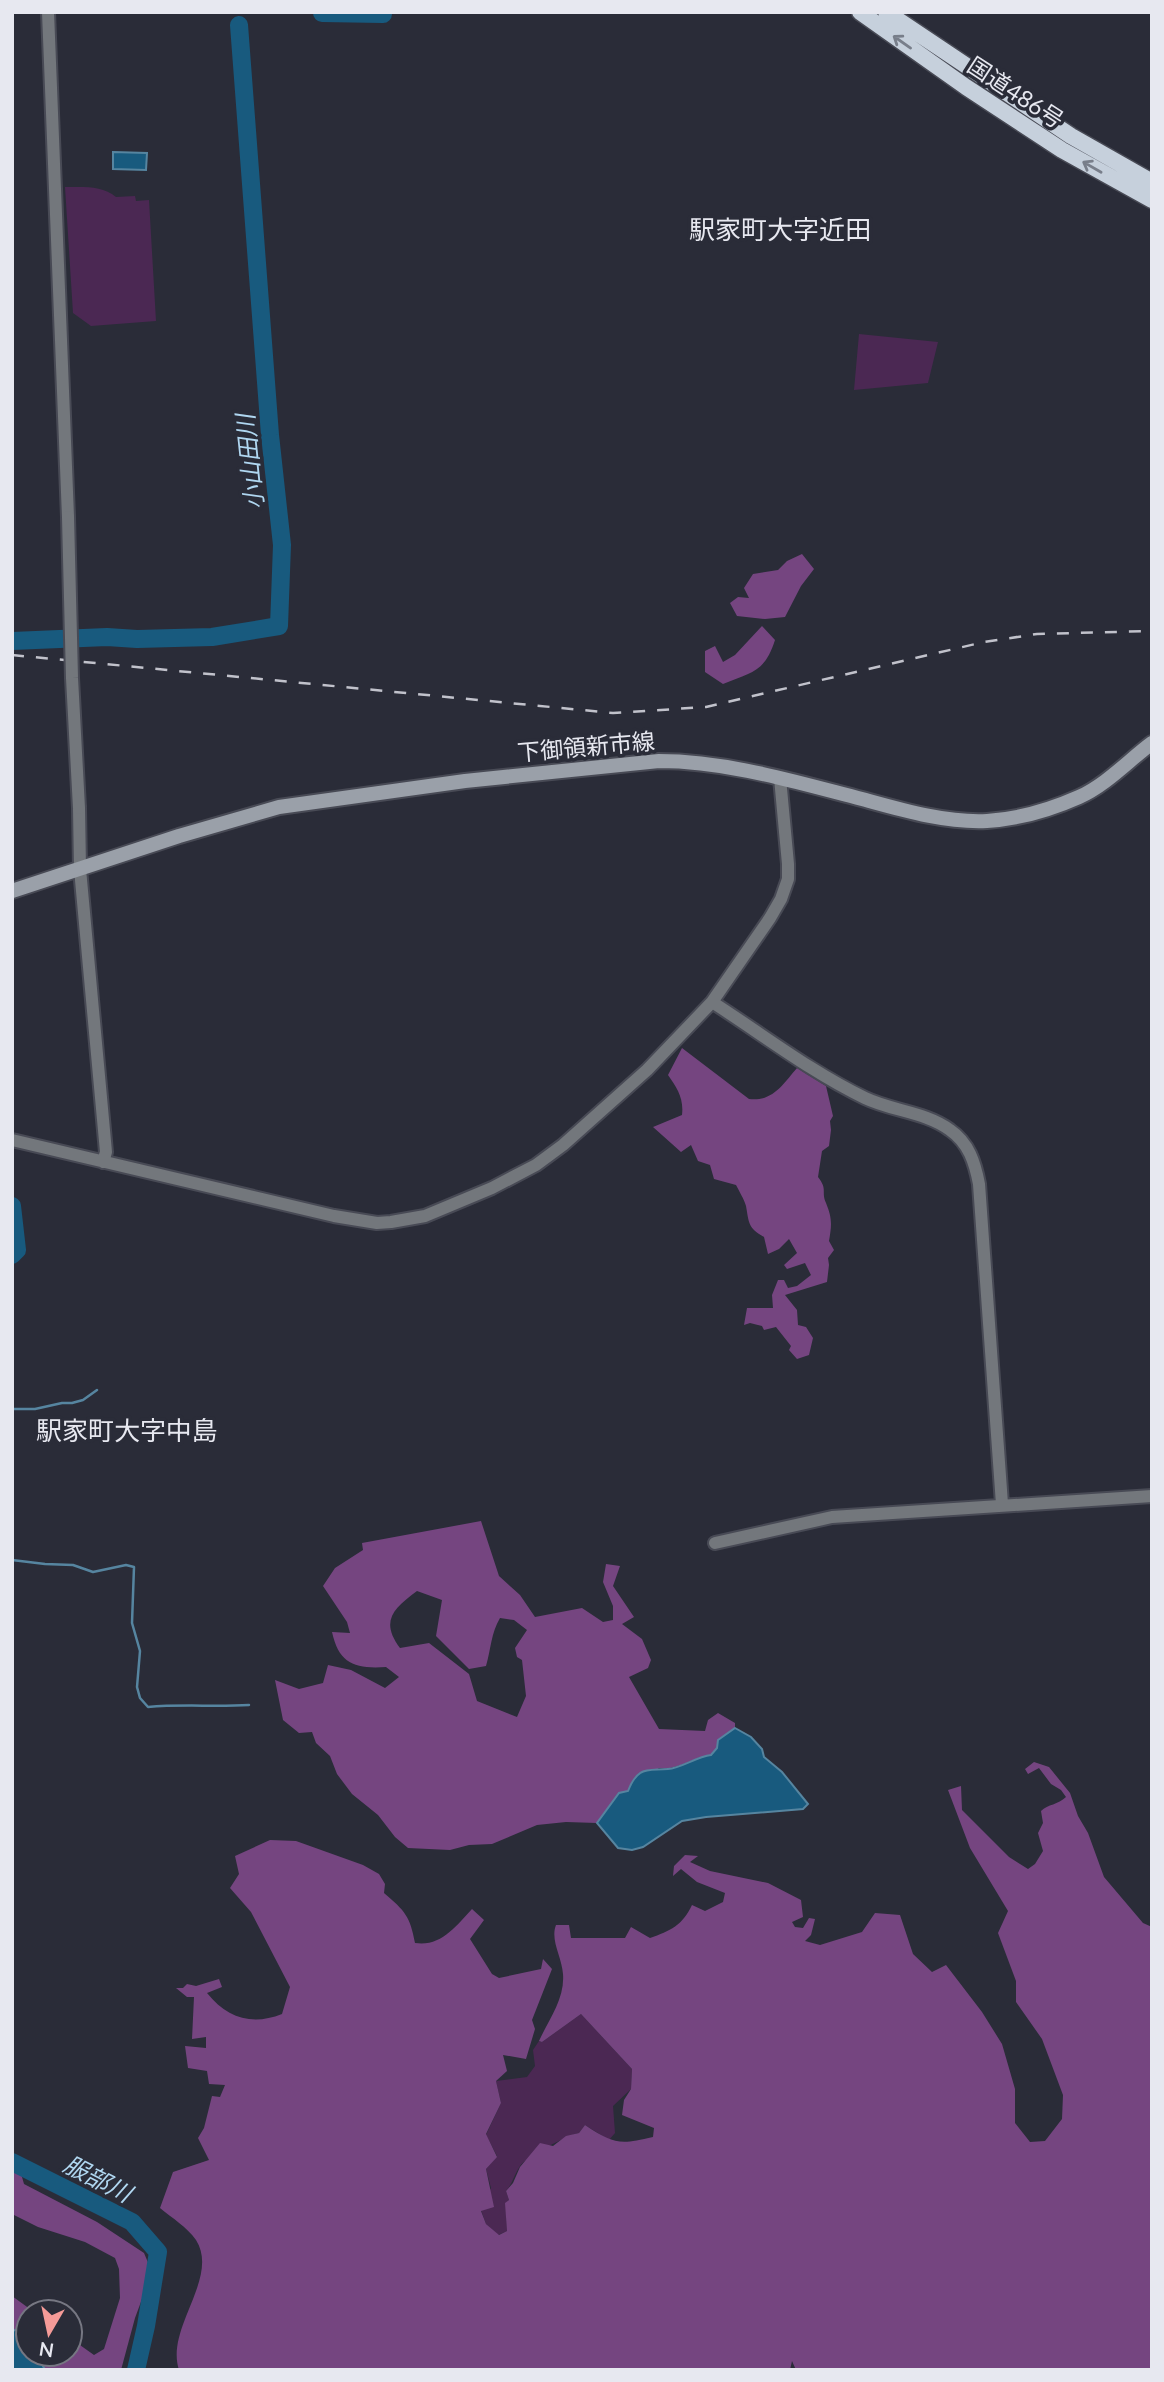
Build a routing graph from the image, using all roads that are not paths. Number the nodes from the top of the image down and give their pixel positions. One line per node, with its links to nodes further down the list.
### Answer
1 (48, 12): 8 (street, bridge)
2 (860, 12): 5 (highway, 国道486号, one-way to 2)
3 (886, 12): 4 (highway, 国道486号)
4 (1152, 182)
5 (1152, 200)
6 (1152, 743): 7 (main road, 下御領新市線)
7 (780, 778): 8 (main road, 下御領新市線); 10 (street)
8 (80, 869): 9 (main road, 下御領新市線); 12 (street)
9 (12, 891)
10 (712, 1002): 12 (street); 14 (street)
11 (12, 1140): 12 (street)
12 (103, 1162)
13 (1152, 1496): 14 (street)
14 (1002, 1504): 15 (street)
15 (715, 1543)

